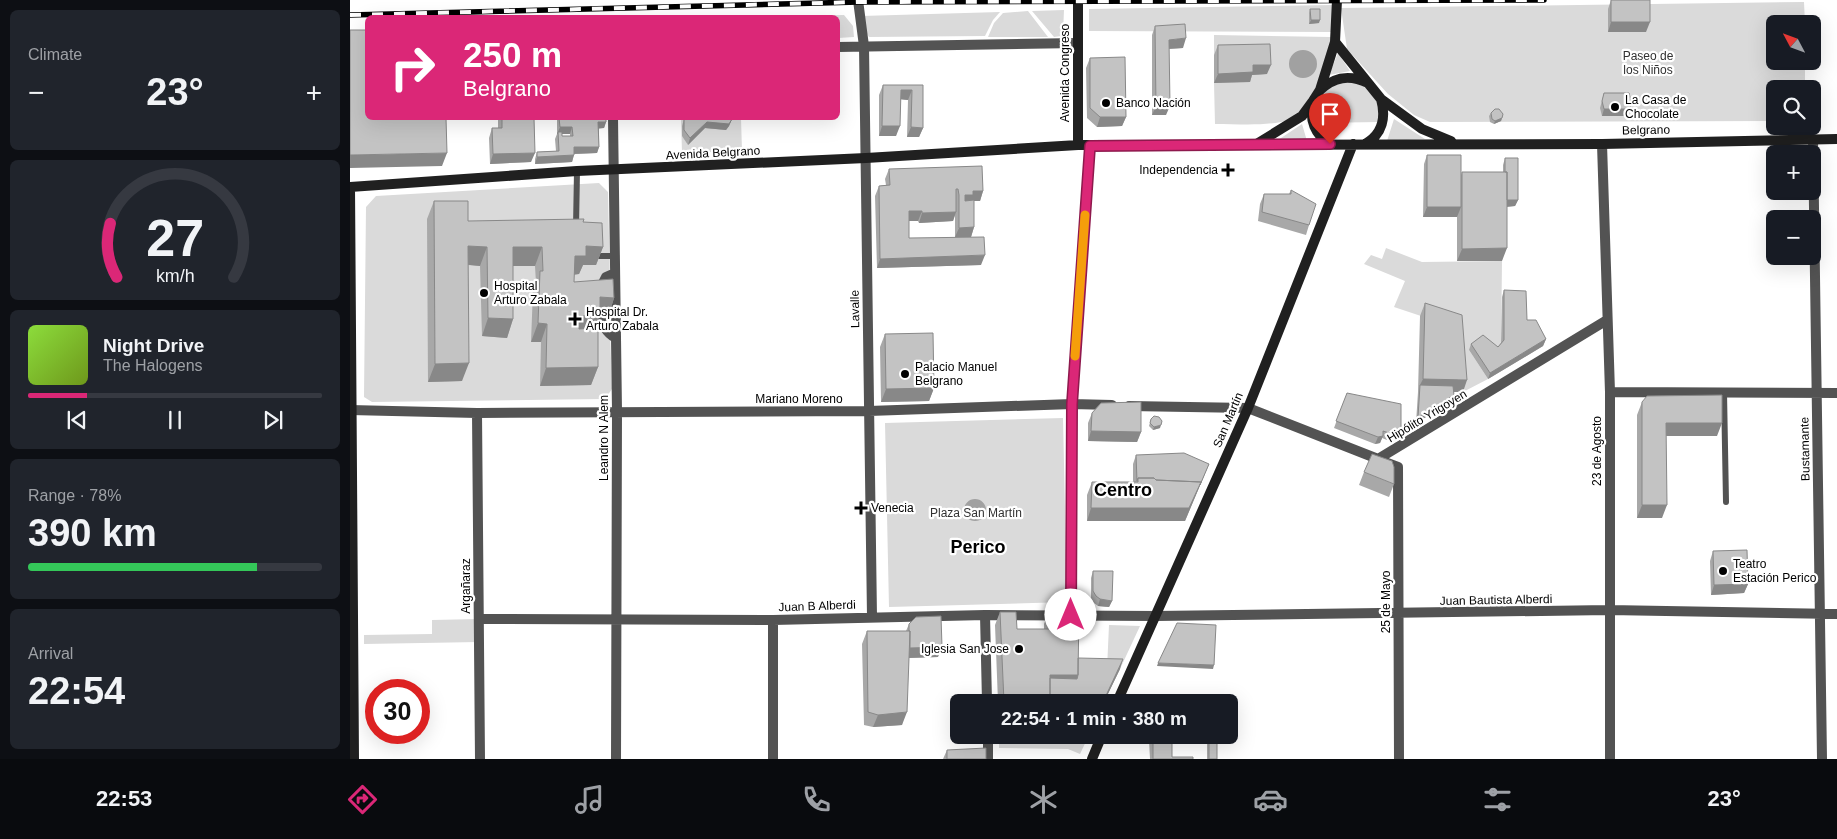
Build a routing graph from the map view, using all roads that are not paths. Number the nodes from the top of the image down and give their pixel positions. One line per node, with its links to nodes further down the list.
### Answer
1 (1078, 0): 5 (main road, Avenida Congreso)
2 (1337, 0): 4 (main road)
3 (859, 1): 6 (street, Lavalle)
4 (1335, 42): 8 (main road, Belgrano); 9 (main road)
5 (1077, 43): 6 (street); 20 (main road, Avenida Congreso)
6 (864, 46): 7 (street); 23 (street, Lavalle)
7 (840, 47)
8 (1368, 83): 9 (main road); 10 (main road, Belgrano)
9 (1320, 90): 11 (main road)
10 (1381, 99): 15 (main road, Belgrano); 18 (main road)
11 (1314, 102): 16 (main road); 21 (main road)
12 (613, 120): 24 (street, Leandro N Alem)
13 (1837, 139): 14 (main road, Belgrano)
14 (1813, 140): 19 (main road, Belgrano); 33 (street, Bustamante)
15 (1456, 143): 18 (main road, Belgrano); 19 (main road, Belgrano)
16 (1330, 144): 17 (main road, Belgrano); 21 (main road, Belgrano)
17 (1354, 144): 18 (main road, Belgrano); 36 (main road, San Martín)
18 (1365, 144)
19 (1602, 144): 30 (street, 23 de Agosto)
20 (1078, 145): 22 (main road, Belgrano); 23 (main road, Avenida Belgrano)
21 (1254, 145): 22 (main road, Belgrano)
22 (1090, 146): 35 (street)
23 (866, 158): 24 (main road, Avenida Belgrano); 39 (street, Lavalle)
24 (613, 170): 25 (main road, Avenida Belgrano); 29 (street, Leandro N Alem)
25 (577, 171): 26 (main road, Avenida Belgrano); 27 (lane)
26 (350, 187): 37 (main road)
27 (576, 235)
28 (580, 256): 29 (lane)
29 (615, 256): 38 (street, Leandro N Alem)
30 (1607, 320): 31 (street, 23 de Agosto); 41 (street, Hipólito Yrigoyen)
31 (1610, 392): 32 (street); 45 (street, 23 de Agosto)
32 (1724, 392): 33 (street); 44 (lane)
33 (1817, 393): 34 (street); 47 (street, Bustamante)
34 (1837, 393)
35 (1072, 404): 36 (street, Mariano Moreno); 39 (street, Mariano Moreno); 50 (street)
36 (1248, 408): 42 (street); 51 (main road, San Martín)
37 (351, 410): 40 (street, Mariano Moreno); 60 (main road)
38 (617, 411): 39 (street, Mariano Moreno); 40 (street, Mariano Moreno); 54 (street, Leandro N Alem)
39 (869, 411): 52 (street, Lavalle)
40 (478, 413): 53 (street, Argañaraz)
41 (1396, 449): 42 (street, Hipólito Yrigoyen); 43 (street, 25 de Mayo)
42 (1378, 459): 43 (street)
43 (1398, 467): 46 (street, 25 de Mayo)
44 (1726, 502)
45 (1609, 610): 46 (street, Juan Bautista Alberdi); 47 (street, Juan Bautista Alberdi); 67 (street, 23 de Agosto)
46 (1399, 614): 51 (street, Juan Bautista Alberdi); 66 (street, 25 de Mayo)
47 (1820, 614): 48 (street, Juan Bautista Alberdi); 68 (street, Bustamante)
48 (1837, 614)
49 (985, 615): 50 (street, Juan B Alberdi); 52 (street, Juan B Alberdi); 56 (street)
50 (1071, 615): 51 (street, Juan B Alberdi)
51 (1156, 616): 57 (main road, San Martín)
52 (872, 617): 55 (street, Juan B Alberdi)
53 (479, 619): 54 (street, Juan B Alberdi); 61 (street, Argañaraz)
54 (616, 620): 55 (street, Juan B Alberdi); 62 (street, Leandro N Alem)
55 (773, 620): 63 (street)
56 (987, 694)
57 (1121, 694)
58 (988, 744): 64 (street)
59 (1098, 744): 65 (main road)
60 (354, 759)
61 (480, 759)
62 (616, 759)
63 (773, 759)
64 (988, 759)
65 (1092, 759)
66 (1400, 759)
67 (1610, 759)
68 (1822, 759)

